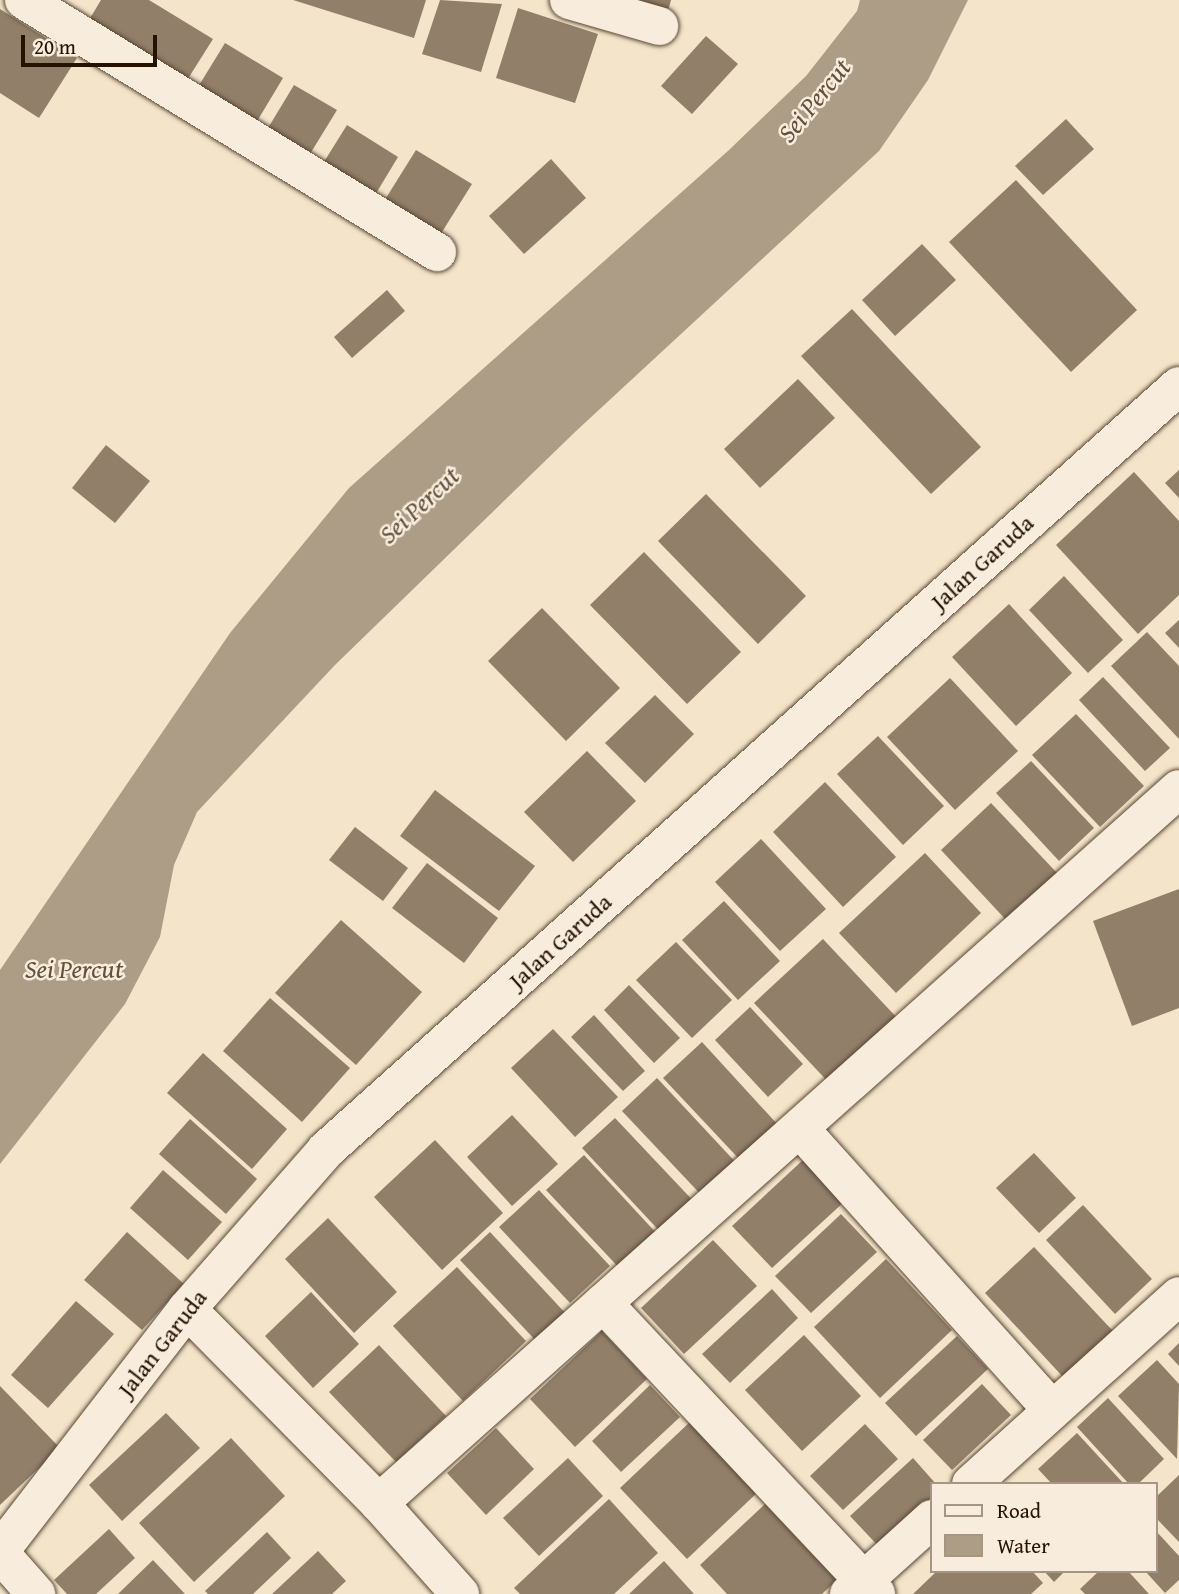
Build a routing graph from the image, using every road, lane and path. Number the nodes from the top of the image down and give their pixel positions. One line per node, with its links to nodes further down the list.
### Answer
1 (24, 0): 4 (street)
2 (569, 0): 3 (street)
3 (659, 26)
4 (437, 253)
5 (1179, 387): 10 (street, Jalan Garuda)
6 (1178, 792): 7 (street)
7 (801, 1130): 9 (street); 11 (street)
8 (1179, 1296): 11 (street)
9 (603, 1303): 13 (street); 16 (street)
10 (187, 1309): 13 (street); 15 (street, Jalan Garuda)
11 (1052, 1410): 12 (street)
12 (973, 1482)
13 (379, 1503): 18 (street)
14 (930, 1521): 16 (street)
15 (0, 1552): 17 (street)
16 (863, 1589)
17 (36, 1594)
18 (460, 1594)

